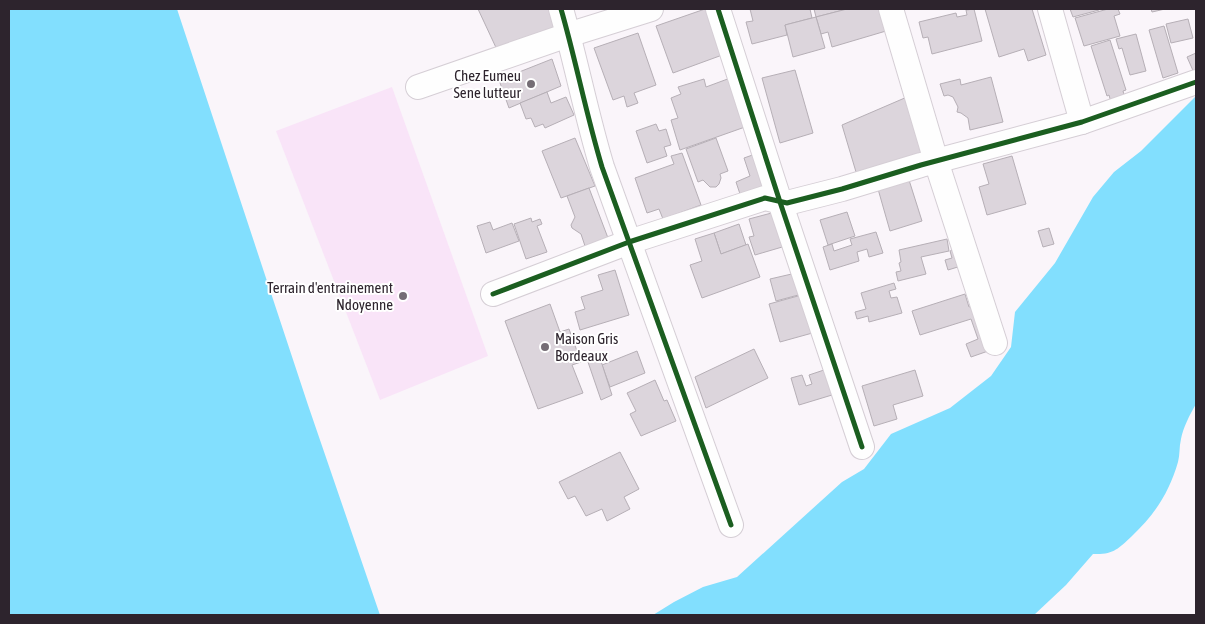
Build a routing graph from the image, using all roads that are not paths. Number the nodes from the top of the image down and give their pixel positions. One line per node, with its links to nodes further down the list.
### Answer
1 (561, 9): 6 (street)
2 (651, 9): 6 (street)
3 (718, 9): 11 (street)
4 (890, 9): 10 (street)
5 (1050, 9): 9 (street)
6 (568, 35): 8 (street); 12 (street)
7 (1196, 82): 9 (street)
8 (418, 88)
9 (1082, 122): 10 (street)
10 (936, 161): 11 (street); 14 (street)
11 (780, 202): 12 (street); 15 (street)
12 (629, 242): 13 (street); 16 (street)
13 (492, 294)
14 (995, 343)
15 (862, 447)
16 (732, 524)

